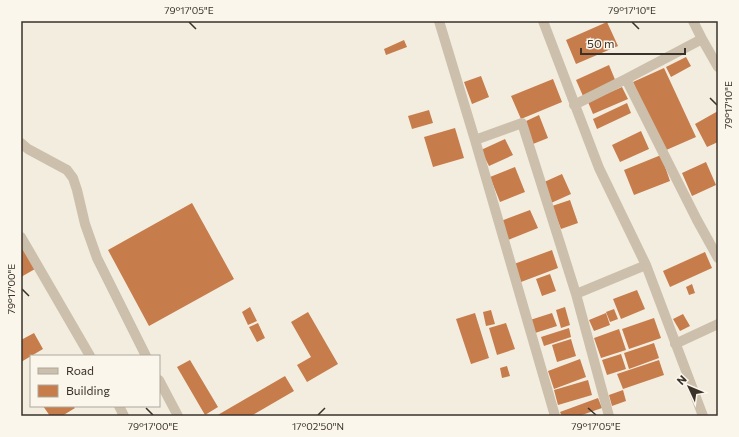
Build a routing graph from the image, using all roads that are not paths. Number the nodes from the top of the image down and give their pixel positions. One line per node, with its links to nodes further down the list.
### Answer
1 (439, 21): 8 (street)
2 (543, 21): 7 (street)
3 (693, 21): 4 (street)
4 (702, 39): 5 (street); 6 (street)
5 (718, 67)
6 (626, 80): 7 (street); 11 (street)
7 (574, 105): 12 (street)
8 (475, 140): 13 (street); 22 (street)
9 (21, 143): 17 (street)
10 (21, 237): 16 (street)
11 (718, 258)
12 (646, 265): 13 (street); 15 (street)
13 (576, 294): 23 (street)
14 (718, 324): 15 (street)
15 (675, 344): 24 (street)
16 (89, 355)
17 (146, 355)
18 (160, 382): 21 (street)
19 (120, 407): 20 (street)
20 (124, 416)
21 (178, 416)
22 (555, 416)
23 (609, 416)
24 (703, 416)

